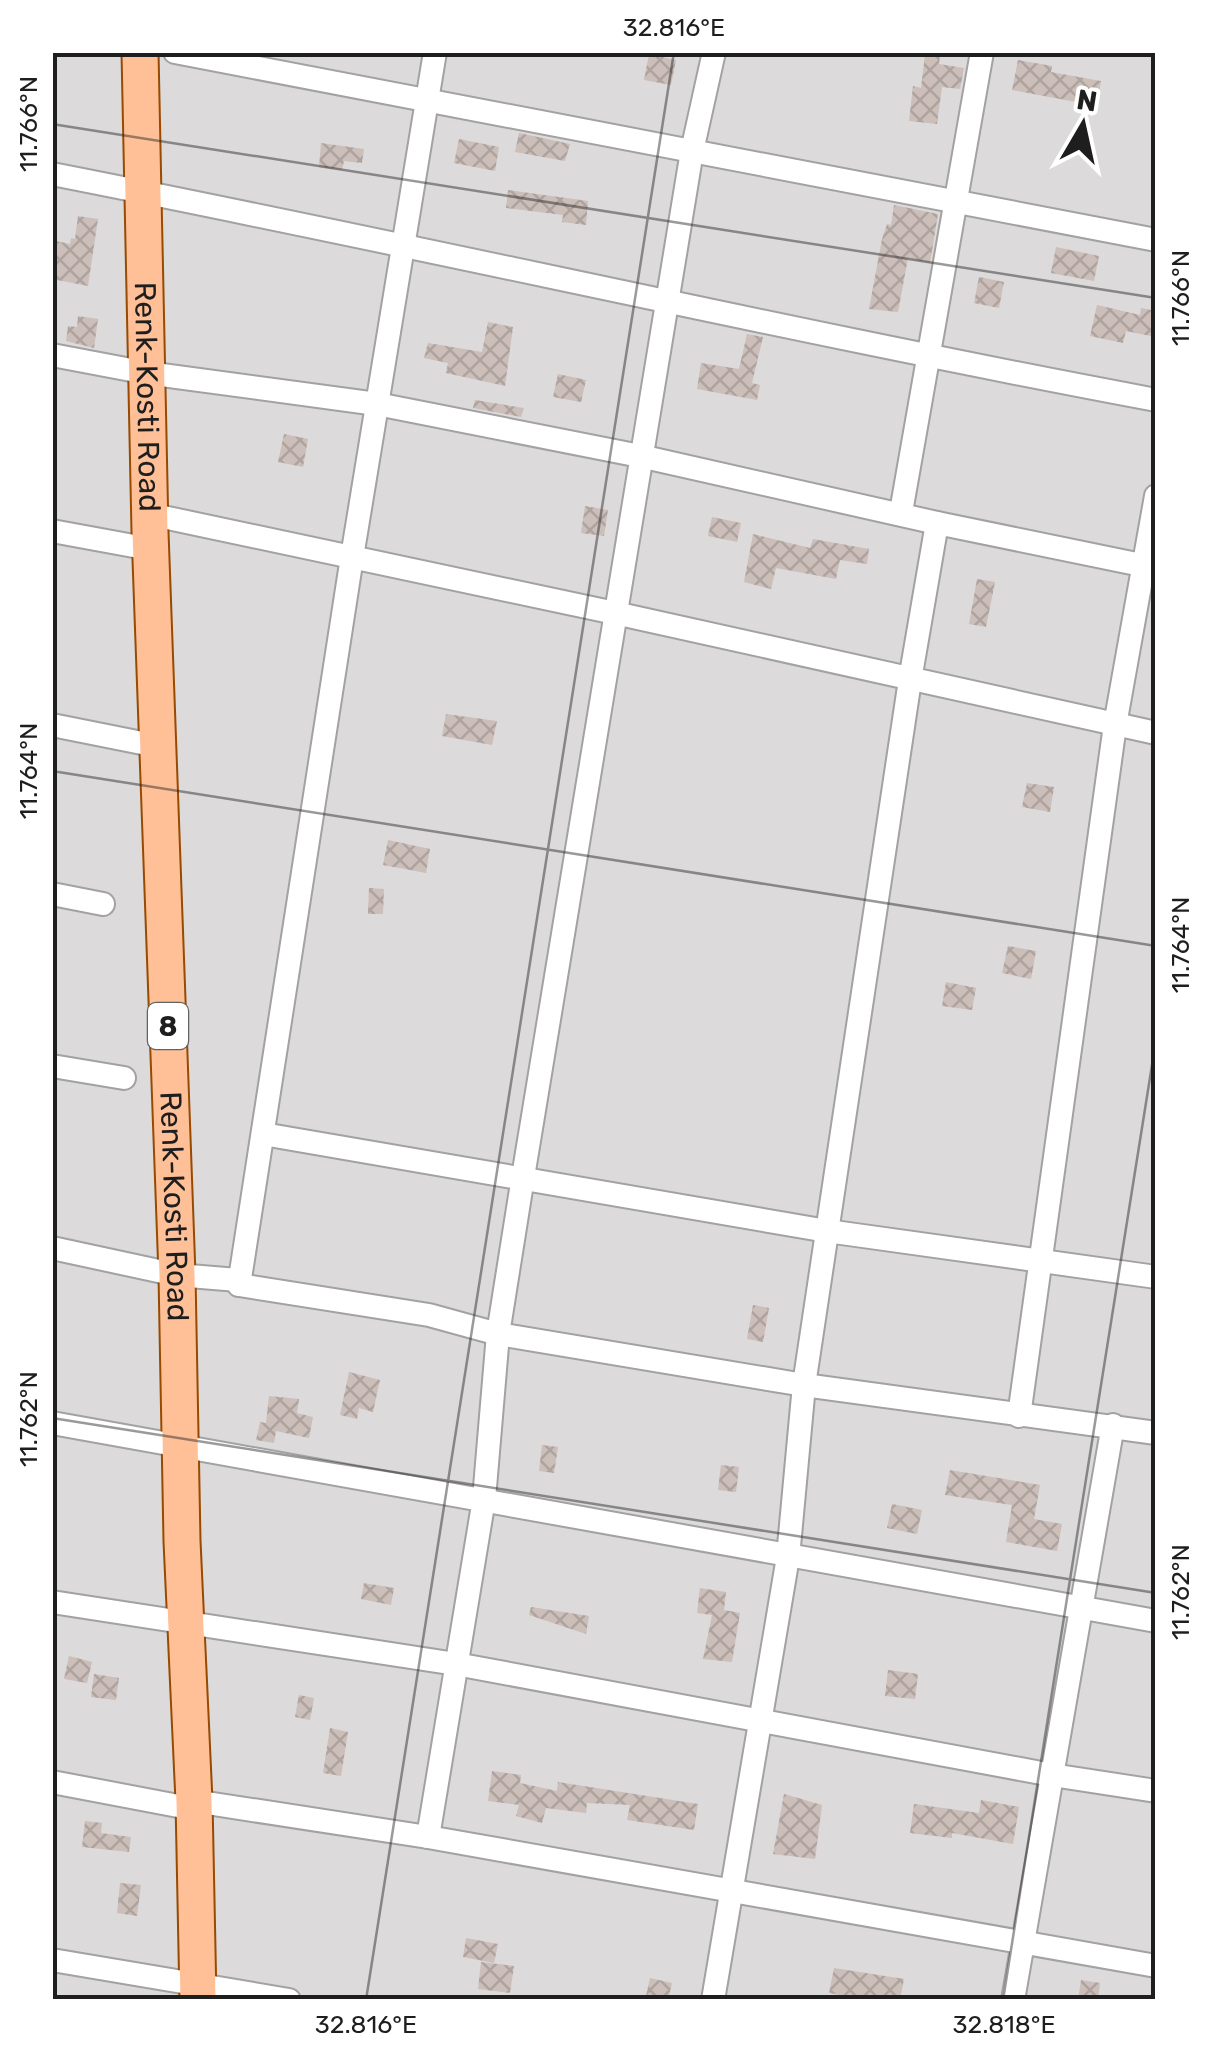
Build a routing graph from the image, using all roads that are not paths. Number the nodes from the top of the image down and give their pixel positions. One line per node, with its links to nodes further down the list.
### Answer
1 (140, 52): 9 (main road, Renk-Kosti Road / 8)
2 (175, 52): 6 (street)
3 (435, 52): 6 (street)
4 (714, 52): 7 (street)
5 (982, 52): 10 (street)
6 (425, 101): 7 (street); 12 (street)
7 (692, 152): 10 (street); 13 (street)
8 (52, 174): 9 (street)
9 (144, 192): 12 (street); 16 (main road, Renk-Kosti Road / 8)
10 (956, 203): 11 (street); 15 (street)
11 (1156, 240)
12 (402, 246): 13 (street); 18 (street)
13 (667, 300): 15 (street); 19 (street)
14 (52, 356): 16 (street)
15 (930, 358): 17 (street); 21 (street)
16 (147, 372): 18 (street); 24 (main road, Renk-Kosti Road / 8)
17 (1156, 400)
18 (377, 404): 19 (street); 25 (street)
19 (640, 456): 21 (street); 27 (street)
20 (1156, 496): 26 (street)
21 (901, 512): 22 (street)
22 (937, 523): 26 (street); 28 (street)
23 (52, 532): 24 (street)
24 (150, 532): 25 (street); 32 (main road, Renk-Kosti Road / 8)
25 (352, 557): 27 (street); 37 (street)
26 (1149, 567): 29 (street)
27 (615, 613): 28 (street); 38 (street)
28 (910, 680): 29 (street); 39 (street)
29 (1115, 725): 31 (street); 41 (street)
30 (52, 726): 32 (street)
31 (1156, 733)
32 (158, 746): 42 (main road, Renk-Kosti Road / 8)
33 (52, 894): 34 (street)
34 (103, 904)
35 (52, 1066): 36 (street)
36 (124, 1078)
37 (263, 1134): 38 (street); 44 (street)
38 (524, 1177): 39 (street); 45 (street)
39 (827, 1230): 41 (street); 46 (street)
40 (52, 1248): 42 (street)
41 (1041, 1258): 43 (street); 47 (street)
42 (177, 1275): 44 (street); 51 (main road, Renk-Kosti Road / 8)
43 (1156, 1277)
44 (239, 1285): 45 (street)
45 (498, 1334): 46 (street); 52 (street)
46 (804, 1385): 47 (street); 53 (street)
47 (1019, 1416): 49 (street)
48 (52, 1423): 51 (street)
49 (1113, 1425): 50 (street); 55 (street)
50 (1156, 1432)
51 (182, 1446): 52 (street); 57 (main road, Renk-Kosti Road / 8)
52 (484, 1499): 53 (street); 58 (street)
53 (788, 1557): 55 (street); 59 (street)
54 (52, 1602): 57 (street)
55 (1081, 1607): 56 (street); 60 (street)
56 (1156, 1622)
57 (186, 1623): 58 (street); 63 (main road, Renk-Kosti Road / 8)
58 (456, 1664): 59 (street); 64 (street)
59 (761, 1719): 60 (street); 65 (street)
60 (1052, 1775): 62 (street); 66 (street)
61 (52, 1782): 63 (street)
62 (1156, 1791)
63 (194, 1805): 64 (street); 69 (main road, Renk-Kosti Road / 8)
64 (428, 1836): 65 (street)
65 (732, 1890): 66 (street); 71 (street)
66 (1022, 1943): 68 (street); 72 (street)
67 (52, 1960): 69 (street)
68 (1156, 1966)
69 (198, 1992): 70 (street)
70 (288, 2000)
71 (713, 2000)
72 (1013, 2000)

